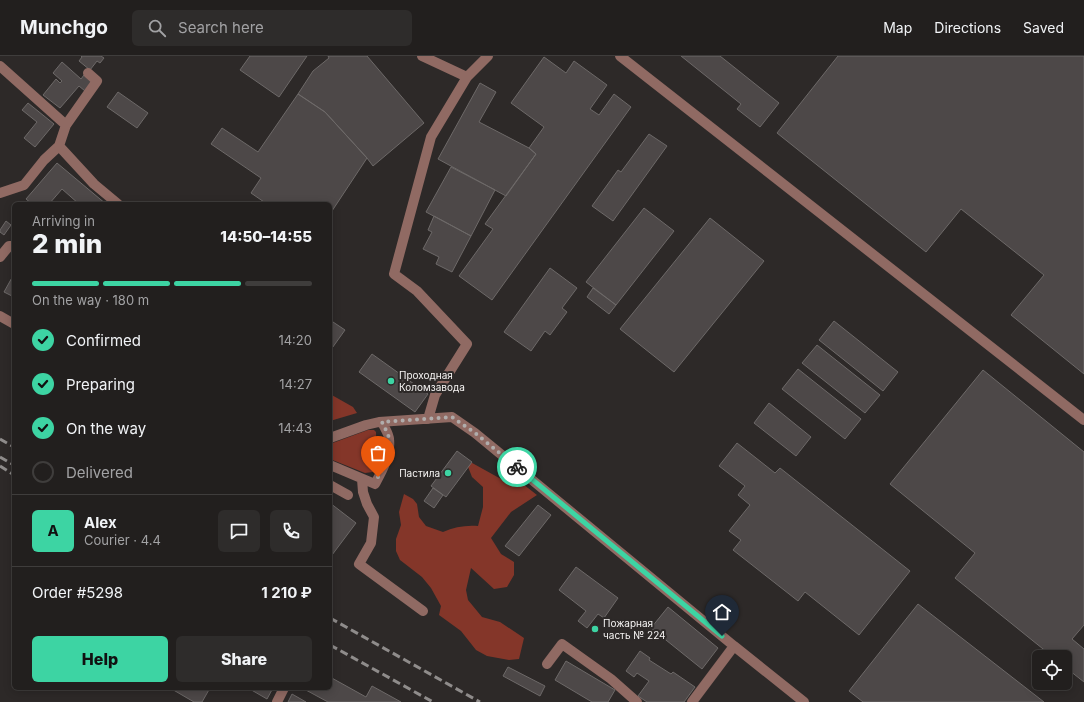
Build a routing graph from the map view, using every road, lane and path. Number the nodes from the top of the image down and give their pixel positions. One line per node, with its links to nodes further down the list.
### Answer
1 (422, 56): 6 (street)
2 (488, 56): 6 (street)
3 (620, 56): 16 (street)
4 (0, 66): 7 (street)
5 (88, 73): 7 (street)
6 (467, 78): 15 (street)
7 (66, 125): 8 (street)
8 (59, 146): 9 (street); 10 (street)
9 (0, 193)
10 (116, 202)
11 (12, 246): 12 (street)
12 (0, 257)
13 (0, 316): 14 (street)
14 (12, 323)
15 (428, 419): 17 (street); 24 (street)
16 (1084, 420)
17 (382, 422): 18 (street); 20 (street)
18 (332, 437)
19 (332, 466): 20 (street)
20 (362, 479): 23 (street)
21 (332, 487): 22 (street)
22 (348, 495)
23 (423, 611)
24 (734, 646): 29 (street); 30 (street)
25 (547, 664): 28 (street)
26 (283, 690): 27 (street)
27 (277, 702)
28 (637, 702)
29 (692, 702)
30 (804, 702)

